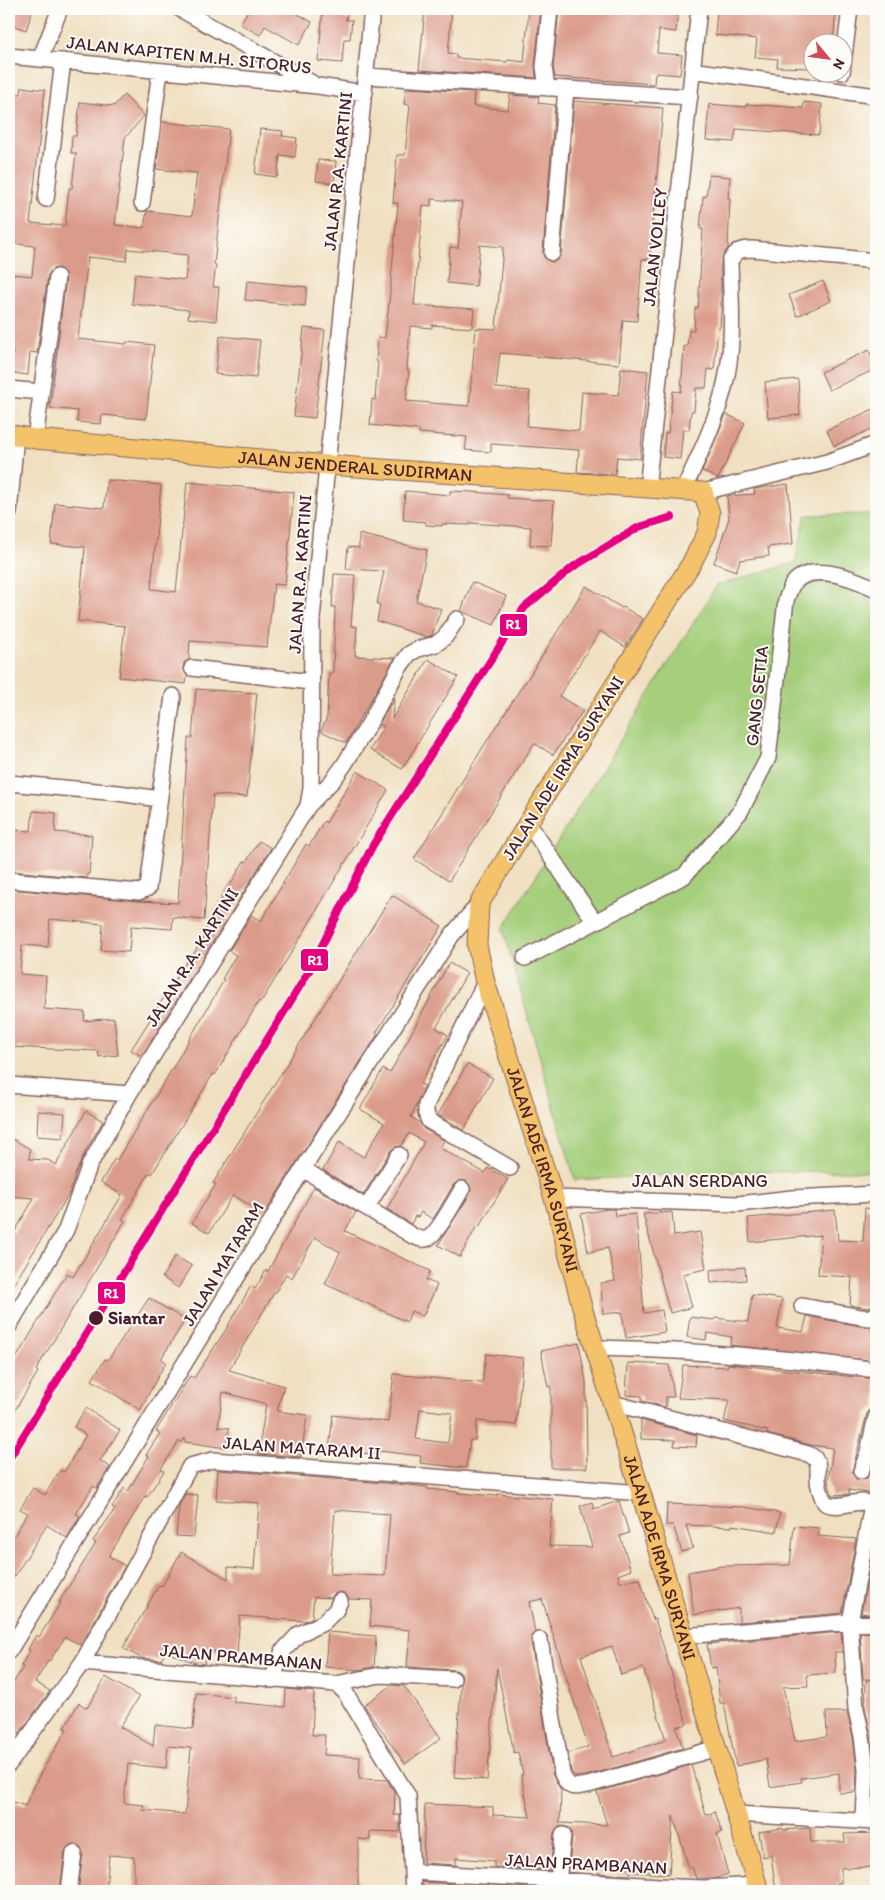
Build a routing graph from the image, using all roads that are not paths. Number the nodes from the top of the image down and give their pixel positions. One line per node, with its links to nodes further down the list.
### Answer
1 (60, 9): 9 (street)
2 (180, 9): 15 (street)
3 (372, 9): 13 (street, JALAN R.A. KARTINI)
4 (550, 9): 16 (street)
5 (699, 9): 11 (street, JALAN VOLLEY)
6 (850, 9): 7 (street)
7 (847, 32)
8 (9, 56): 9 (street, JALAN KAPITEN M.H. SITORUS)
9 (40, 59): 10 (street, JALAN KAPITEN M.H. SITORUS)
10 (63, 61): 12 (street, JALAN KAPITEN M.H. SITORUS); 22 (street)
11 (692, 70): 18 (street); 21 (street, JALAN VOLLEY)
12 (160, 71): 15 (street, JALAN KAPITEN M.H. SITORUS); 23 (street)
13 (366, 76): 16 (street); 19 (street, JALAN R.A. KARTINI)
14 (841, 82): 18 (street)
15 (318, 86): 19 (street, JALAN KAPITEN M.H. SITORUS)
16 (547, 88): 17 (street)
17 (566, 89): 21 (street); 24 (street)
18 (840, 91): 20 (street)
19 (365, 93): 32 (street, JALAN R.A. KARTINI)
20 (876, 96)
21 (690, 97): 33 (street, JALAN VOLLEY)
22 (46, 199)
23 (142, 203)
24 (552, 253)
25 (876, 261): 34 (street)
26 (57, 277): 28 (street)
27 (9, 389): 28 (street)
28 (41, 392): 30 (street)
29 (13, 434): 30 (main road, JALAN JENDERAL SUDIRMAN); 36 (street)
30 (35, 439): 32 (main road, JALAN JENDERAL SUDIRMAN)
31 (876, 444): 35 (street)
32 (328, 465): 33 (main road, JALAN JENDERAL SUDIRMAN); 40 (street, JALAN R.A. KARTINI)
33 (647, 489): 34 (main road, JALAN JENDERAL SUDIRMAN)
34 (683, 492): 35 (main road, JALAN JENDERAL SUDIRMAN)
35 (703, 492): 45 (main road, JALAN ADE IRMA SURYANI)
36 (9, 513)
37 (876, 589): 48 (street, GANG SETIA)
38 (457, 619): 44 (street)
39 (192, 668): 40 (street)
40 (311, 682): 44 (street, JALAN R.A. KARTINI)
41 (173, 696): 43 (street)
42 (9, 783): 43 (street)
43 (159, 799): 46 (street)
44 (308, 806): 52 (street, JALAN R.A. KARTINI)
45 (528, 824): 47 (main road, JALAN ADE IRMA SURYANI); 48 (street)
46 (9, 880)
47 (479, 904): 50 (main road, JALAN ADE IRMA SURYANI); 55 (street, JALAN MATARAM)
48 (595, 922): 49 (street, GANG SETIA)
49 (525, 958)
50 (485, 982): 54 (street); 58 (main road, JALAN ADE IRMA SURYANI)
51 (9, 1085): 52 (street)
52 (130, 1094): 62 (street, JALAN R.A. KARTINI)
53 (399, 1155): 59 (street)
54 (510, 1168)
55 (303, 1169): 59 (street); 74 (street, JALAN MATARAM)
56 (462, 1189): 59 (street)
57 (876, 1194): 58 (street, JALAN SERDANG)
58 (554, 1198): 63 (main road, JALAN ADE IRMA SURYANI)
59 (367, 1207)
60 (802, 1306): 61 (street)
61 (875, 1318)
62 (9, 1326)
63 (595, 1348): 64 (street); 65 (main road, JALAN ADE IRMA SURYANI)
64 (876, 1370)
65 (612, 1403): 68 (main road, JALAN ADE IRMA SURYANI); 70 (street)
66 (876, 1417): 67 (street)
67 (861, 1471)
68 (641, 1493): 72 (main road, JALAN ADE IRMA SURYANI); 75 (street, JALAN MATARAM II)
69 (340, 1601): 77 (street)
70 (850, 1622): 71 (street); 72 (street); 82 (street)
71 (876, 1624)
72 (684, 1636): 79 (main road, JALAN ADE IRMA SURYANI)
73 (540, 1640): 79 (street)
74 (9, 1651)
75 (82, 1663): 77 (street, JALAN PRAMBANAN); 80 (street, JALAN MATARAM II)
76 (453, 1679): 78 (street)
77 (272, 1680): 78 (street, JALAN PRAMBANAN)
78 (336, 1684): 85 (street, JALAN PRAMBANAN)
79 (717, 1748): 81 (main road, JALAN ADE IRMA SURYANI)
80 (9, 1764)
81 (736, 1814): 82 (street); 87 (main road, JALAN ADE IRMA SURYANI)
82 (870, 1821)
83 (563, 1835): 86 (street)
84 (74, 1853): 88 (street)
85 (413, 1872): 86 (street, JALAN PRAMBANAN); 89 (street, JALAN PRAMBANAN)
86 (558, 1882): 87 (street, JALAN PRAMBANAN)
87 (758, 1888)
88 (68, 1891)
89 (413, 1891)

